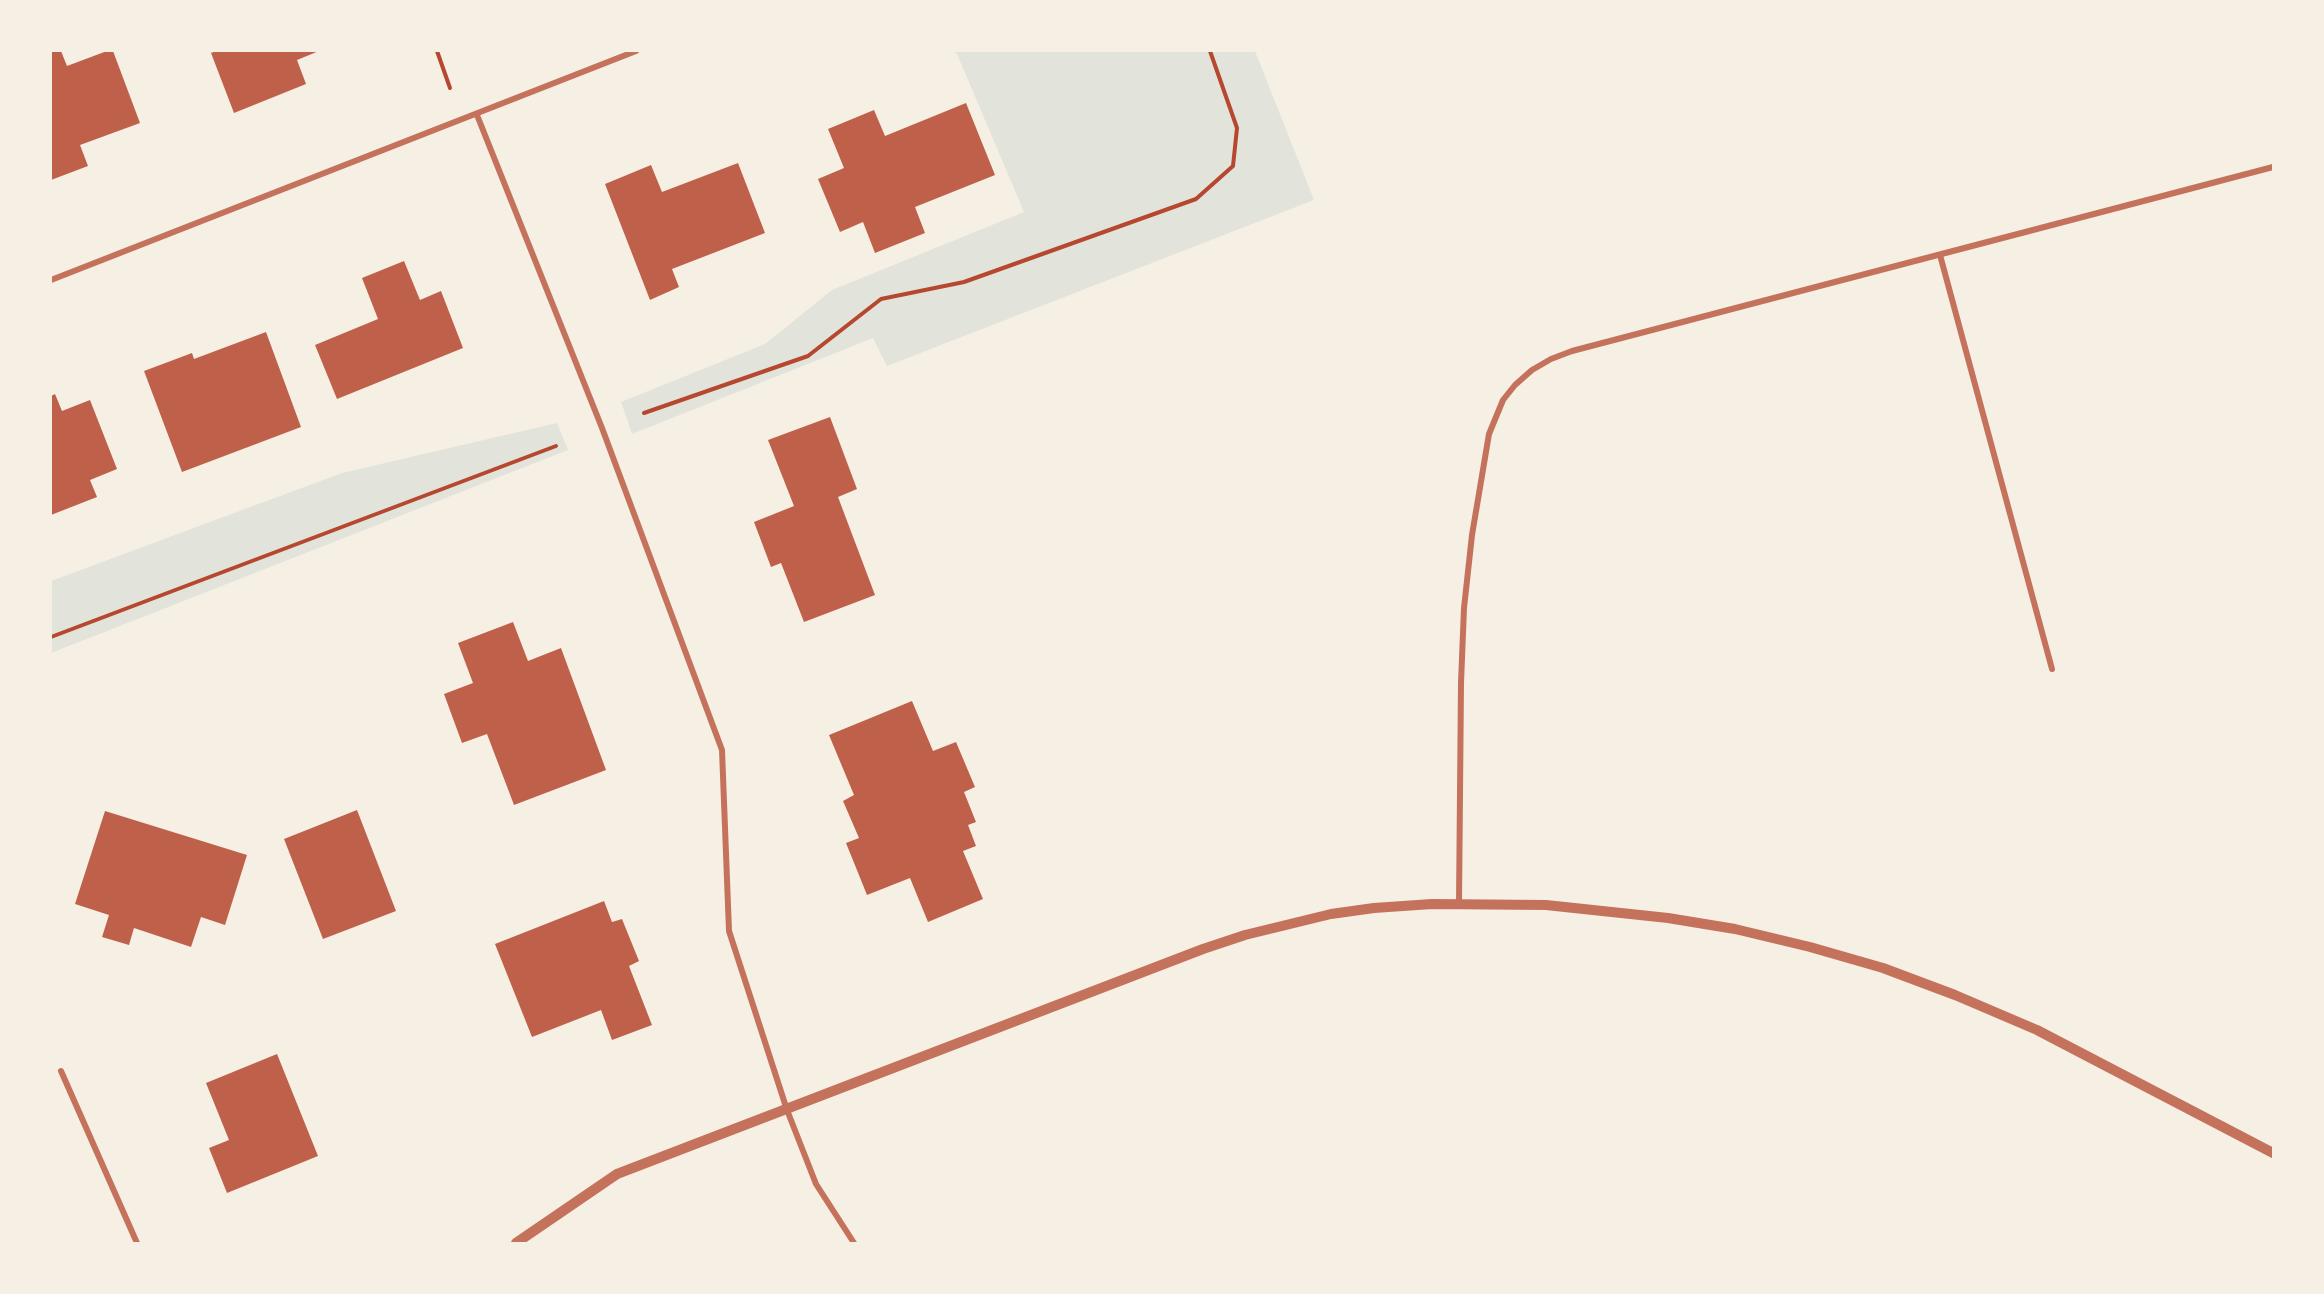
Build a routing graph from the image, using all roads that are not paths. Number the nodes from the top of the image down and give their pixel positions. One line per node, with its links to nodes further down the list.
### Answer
1 (636, 51): 2 (street)
2 (477, 115): 5 (street); 9 (street)
3 (2273, 167): 4 (street)
4 (1940, 255): 6 (street); 7 (street)
5 (51, 280)
6 (2052, 669)
7 (1459, 903): 9 (street); 10 (street)
8 (61, 1071): 11 (street)
9 (787, 1110): 12 (street); 13 (street)
10 (2273, 1153)
11 (137, 1243)
12 (516, 1243)
13 (854, 1243)

